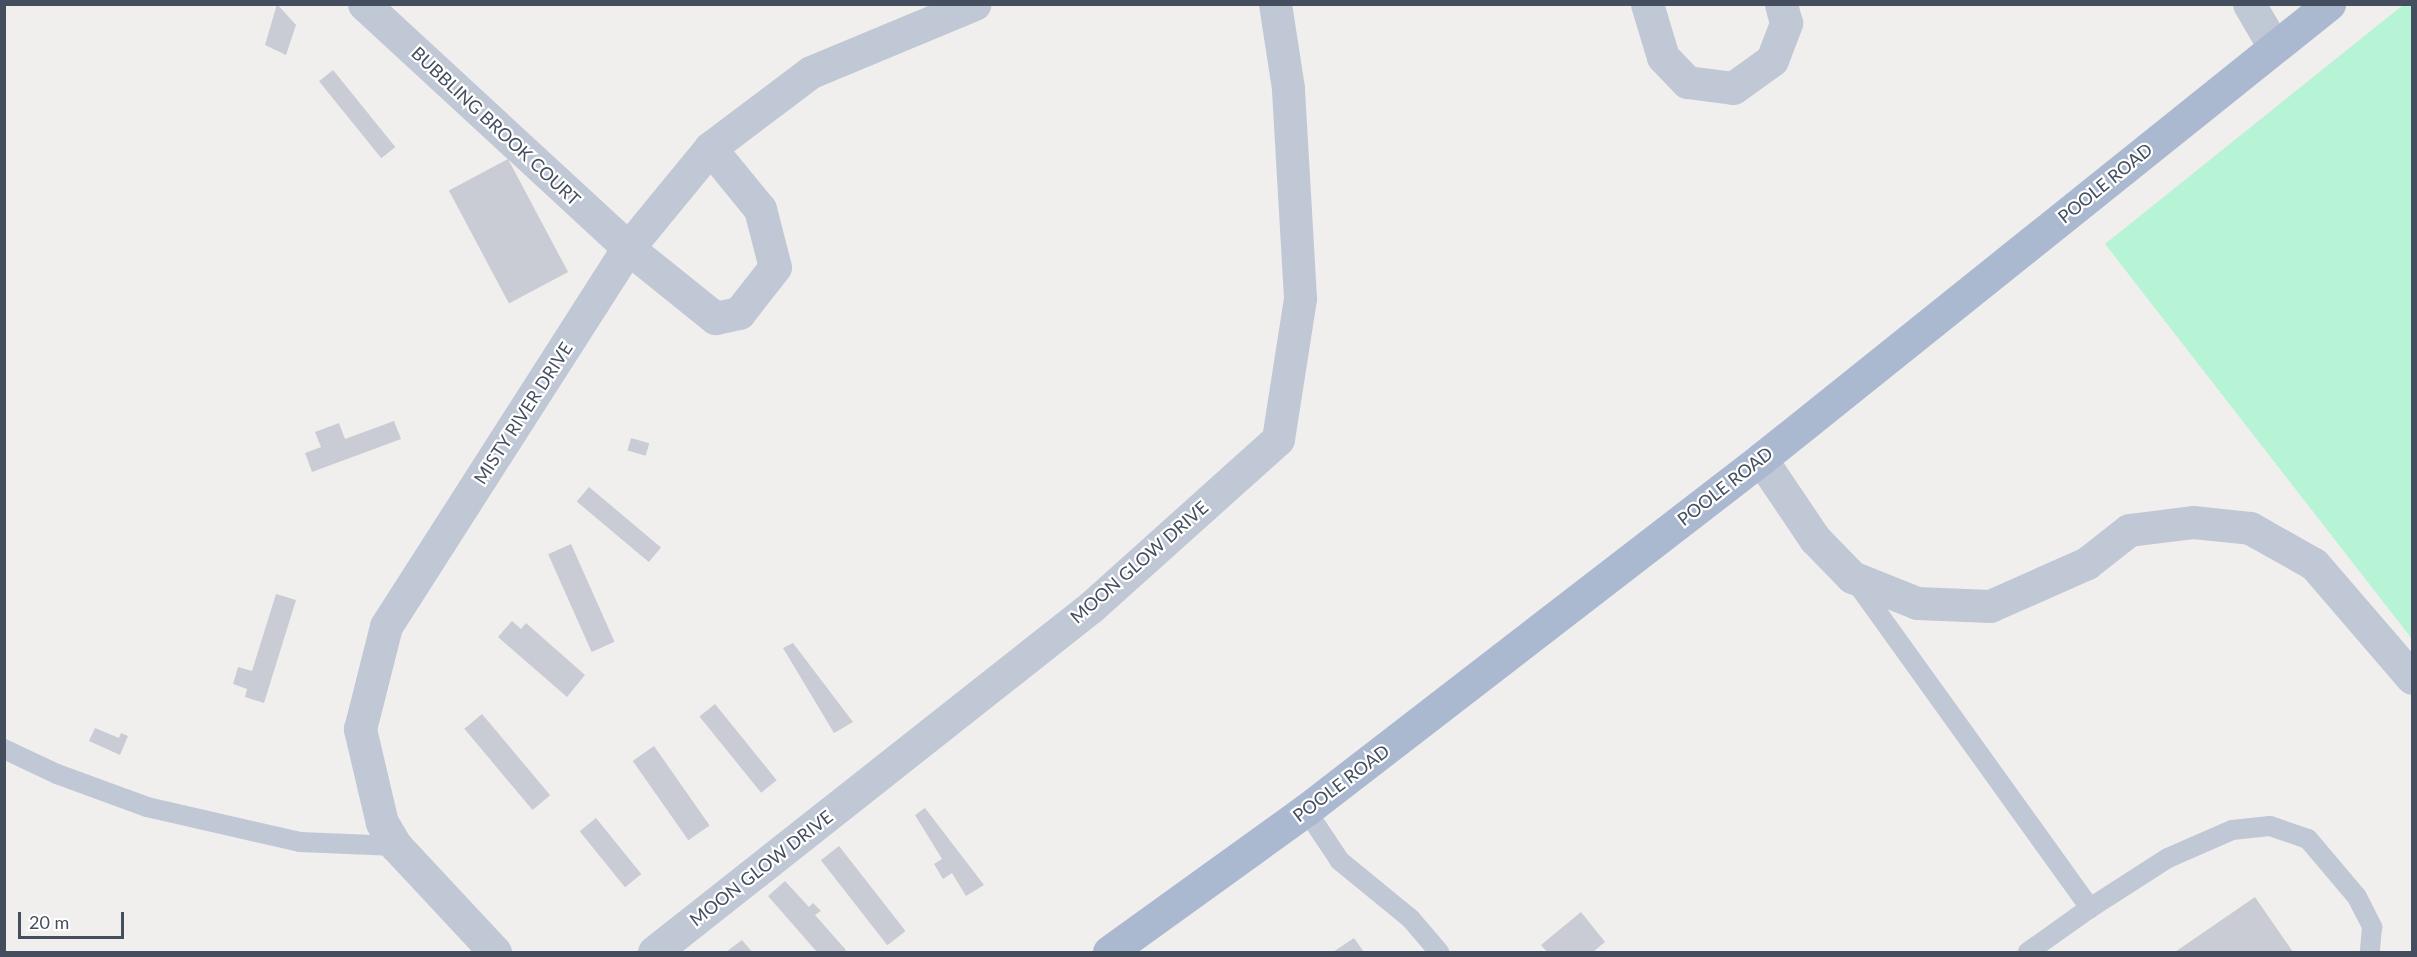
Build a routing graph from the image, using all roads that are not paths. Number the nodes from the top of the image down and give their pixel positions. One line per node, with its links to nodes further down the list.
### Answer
1 (364, 4): 10 (street, BUBBLING BROOK COURT)
2 (974, 4): 9 (street, MISTY RIVER DRIVE)
3 (1275, 4): 19 (street, MOON GLOW DRIVE)
4 (1647, 4): 5 (street)
5 (1781, 4)
6 (2248, 4): 8 (street)
7 (2329, 4): 8 (main road, POOLE ROAD)
8 (2274, 47): 11 (main road, POOLE ROAD)
9 (710, 148): 10 (street, MISTY RIVER DRIVE); 10 (street, BUBBLING BROOK COURT)
10 (628, 248): 16 (street, MISTY RIVER DRIVE)
11 (1761, 459): 12 (street); 15 (main road, POOLE ROAD)
12 (1848, 572): 13 (street); 17 (lane)
13 (2412, 678)
14 (4, 749): 16 (lane)
15 (1306, 810): 20 (main road, POOLE ROAD); 21 (lane)
16 (396, 846): 18 (street, MISTY RIVER DRIVE)
17 (2090, 908): 22 (lane); 23 (lane)
18 (495, 952)
19 (654, 952)
20 (1109, 952)
21 (1439, 952)
22 (2028, 952)
23 (2370, 952)

